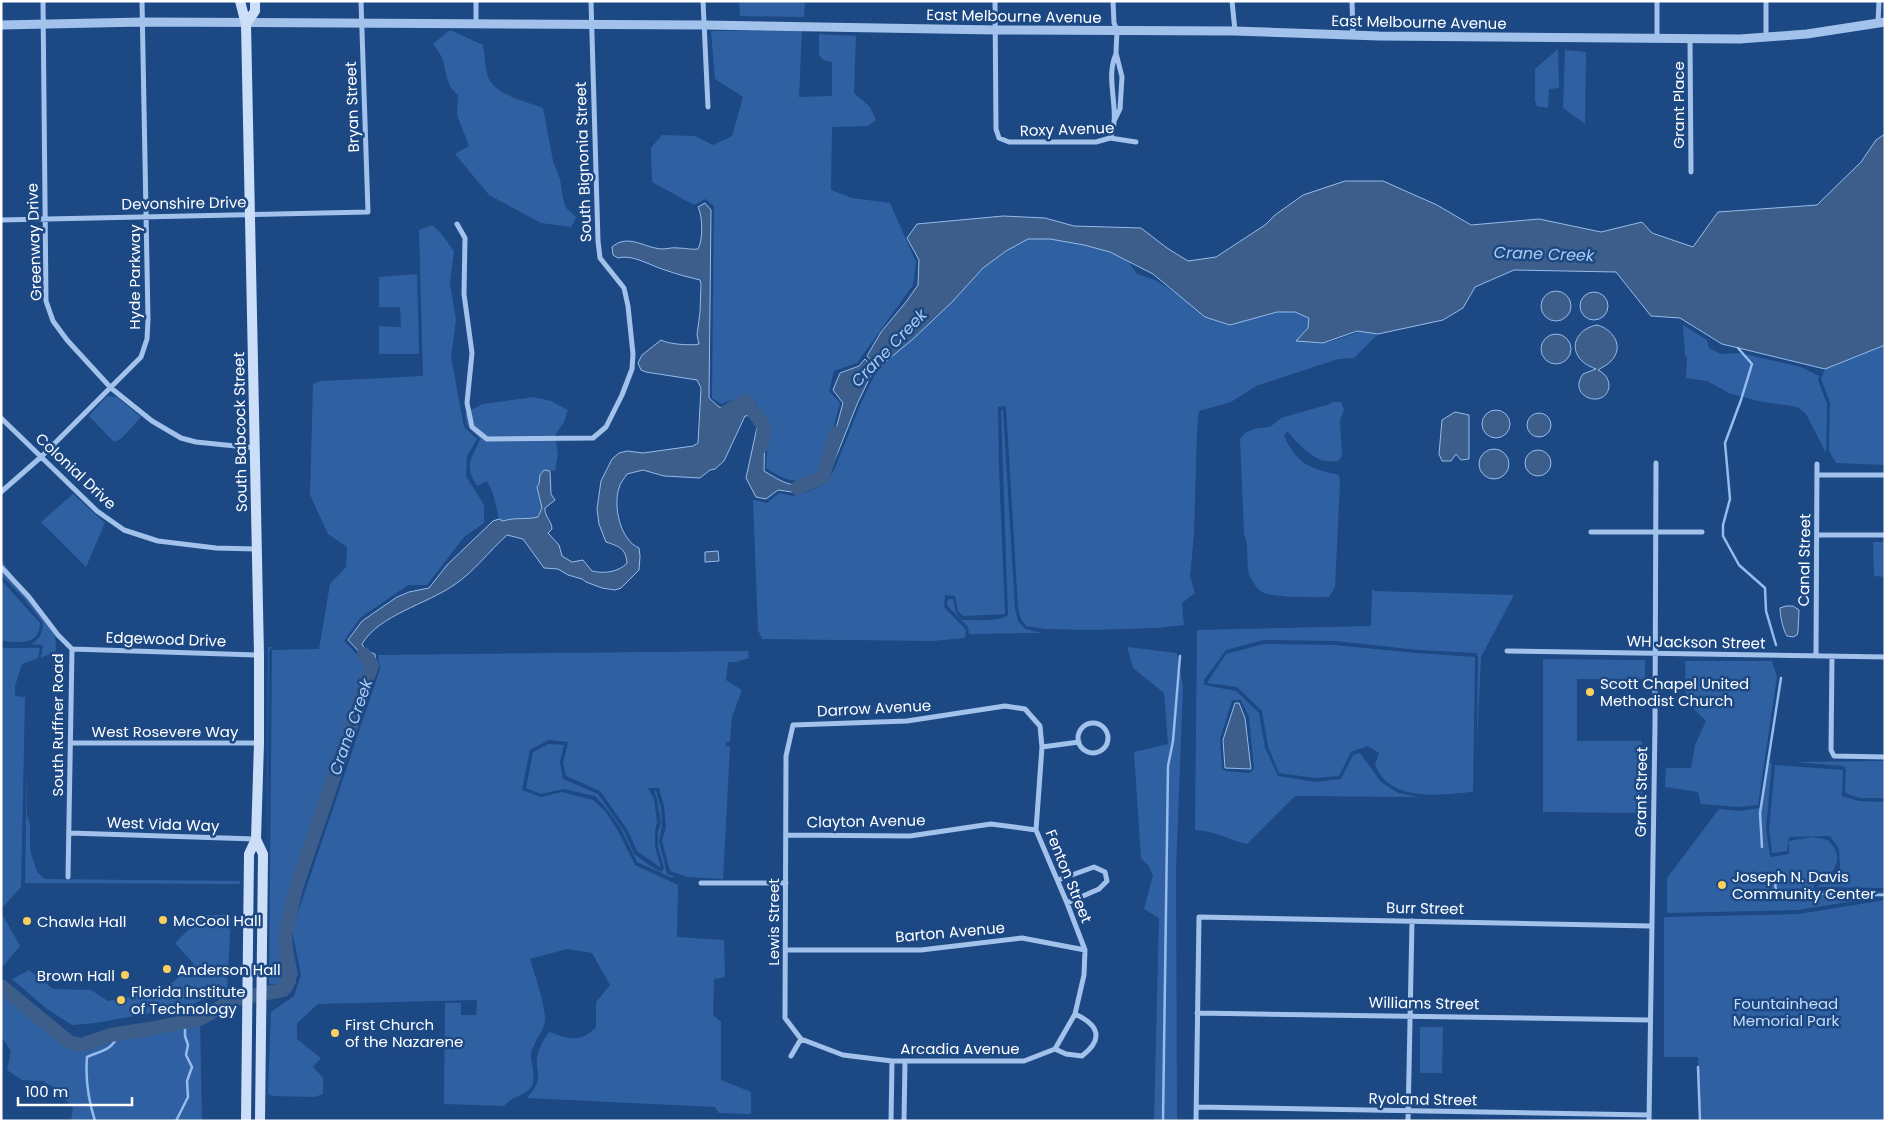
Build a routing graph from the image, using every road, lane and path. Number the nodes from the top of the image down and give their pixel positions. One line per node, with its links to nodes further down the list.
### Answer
1 (43, 1): 18 (street, Greenway Drive)
2 (142, 1): 16 (street, Hyde Parkway)
3 (240, 1): 19 (main road, South Babcock Street)
4 (255, 1): 19 (main road, South Babcock Street)
5 (361, 1): 20 (street, Bryan Street)
6 (476, 1): 22 (street)
7 (591, 1): 23 (street, South Bignonia Street)
8 (703, 1): 24 (street)
9 (995, 1): 25 (street)
10 (1114, 1): 26 (street)
11 (1232, 1): 27 (street)
12 (1352, 1): 28 (street)
13 (1657, 1): 30 (street)
14 (1766, 1): 29 (street)
15 (1878, 1): 17 (street)
16 (143, 22): 18 (street, East Melbourne Avenue); 19 (street, East Melbourne Avenue); 40 (street, Hyde Parkway)
17 (1882, 22): 29 (street, East Melbourne Avenue)
18 (43, 24): 21 (street, East Melbourne Avenue); 41 (street, Greenway Drive)
19 (246, 24): 20 (street, East Melbourne Avenue); 39 (main road, South Babcock Street)
20 (362, 24): 22 (street, East Melbourne Avenue); 38 (street, Bryan Street)
21 (1, 25)
22 (476, 25): 23 (street, East Melbourne Avenue)
23 (591, 25): 24 (street, East Melbourne Avenue); 43 (street, South Bignonia Street)
24 (704, 25): 25 (street, East Melbourne Avenue); 33 (street)
25 (996, 30): 26 (street, East Melbourne Avenue); 35 (street, Roxy Avenue)
26 (1116, 30): 27 (street, East Melbourne Avenue); 32 (street)
27 (1235, 31): 28 (street, East Melbourne Avenue)
28 (1353, 36): 30 (street, East Melbourne Avenue)
29 (1766, 38): 31 (street, East Melbourne Avenue)
30 (1657, 39): 31 (street, East Melbourne Avenue)
31 (1690, 39): 37 (street, Grant Place)
32 (1116, 53): 34 (street); 34 (street)
33 (708, 107)
34 (1114, 121): 35 (street)
35 (1110, 138): 36 (street, Roxy Avenue)
36 (1136, 142)
37 (1691, 172)
38 (368, 212): 39 (street, Devonshire Drive)
39 (250, 214): 40 (street, Devonshire Drive); 46 (main road, South Babcock Street)
40 (147, 217): 41 (street, Devonshire Drive); 44 (street, Hyde Parkway)
41 (44, 219): 42 (street, Devonshire Drive); 44 (street, Greenway Drive)
42 (1, 220)
43 (457, 224)
44 (111, 388): 46 (street, Greenway Drive); 47 (street, Hyde Parkway)
45 (1, 418): 47 (street, Colonial Drive)
46 (255, 448): 58 (main road, South Babcock Street)
47 (41, 456): 52 (street, Hyde Parkway); 58 (street, Colonial Drive)
48 (1656, 463): 53 (street, Grant Street)
49 (1818, 464): 51 (street, Canal Street)
50 (1885, 474): 51 (street)
51 (1818, 475): 56 (street, Canal Street)
52 (1, 492)
53 (1656, 531): 54 (street); 55 (street); 63 (street, Grant Street)
54 (1591, 532)
55 (1702, 532)
56 (1818, 535): 57 (street); 64 (street, Canal Street)
57 (1885, 536)
58 (258, 549): 62 (main road, South Babcock Street)
59 (1, 568): 60 (street, South Ruffner Road)
60 (72, 649): 62 (street, Edgewood Drive); 69 (street, South Ruffner Road)
61 (1507, 652): 63 (street, WH Jackson Street)
62 (259, 654): 70 (main road, South Babcock Street)
63 (1655, 654): 64 (street, WH Jackson Street); 84 (street, Grant Street)
64 (1816, 656): 65 (street, WH Jackson Street)
65 (1832, 656): 66 (street, WH Jackson Street); 73 (street)
66 (1885, 657)
67 (1040, 726): 71 (street, Fenton Street); 72 (street, Darrow Avenue)
68 (1079, 742): 68 (street); 71 (street)
69 (72, 743): 70 (street, West Rosevere Way); 75 (street, South Ruffner Road)
70 (259, 743): 77 (main road, South Babcock Street)
71 (1042, 747): 74 (street, Fenton Street)
72 (786, 756): 76 (street, Lewis Street)
73 (1885, 757)
74 (1036, 830): 76 (street, Clayton Avenue); 79 (street, Fenton Street)
75 (70, 833): 77 (street, West Vida Way); 78 (street, South Ruffner Road)
76 (786, 835): 81 (street, Lewis Street)
77 (256, 839): 99 (main road, South Babcock Street); 100 (main road, South Babcock Street)
78 (68, 877)
79 (1058, 880): 82 (street, Fenton Street); 82 (street)
80 (701, 883): 81 (street)
81 (786, 883): 85 (street, Lewis Street)
82 (1067, 903): 86 (street, Fenton Street)
83 (1412, 920): 84 (street, Burr Street); 87 (street, Burr Street); 89 (street)
84 (1651, 926): 90 (street, Grant Street)
85 (786, 950): 86 (street, Barton Avenue); 91 (street, Lewis Street)
86 (1085, 950): 88 (street, Fenton Street)
87 (1197, 1013): 89 (street, Williams Street); 96 (street)
88 (1075, 1014): 92 (street, Fenton Street); 92 (street)
89 (1411, 1015): 90 (street, Williams Street); 97 (street)
90 (1649, 1020): 98 (street, Grant Street)
91 (800, 1039): 93 (street); 94 (street, Arcadia Avenue)
92 (1054, 1048): 95 (street, Arcadia Avenue)
93 (791, 1056)
94 (892, 1061): 95 (street, Arcadia Avenue); 101 (street)
95 (904, 1061): 102 (street)
96 (1196, 1107): 97 (street, Ryoland Street); 103 (street)
97 (1409, 1111): 98 (street, Ryoland Street); 104 (street)
98 (1649, 1118)
99 (246, 1121)
100 (260, 1121)
101 (892, 1121)
102 (904, 1121)
103 (1196, 1121)
104 (1408, 1121)

